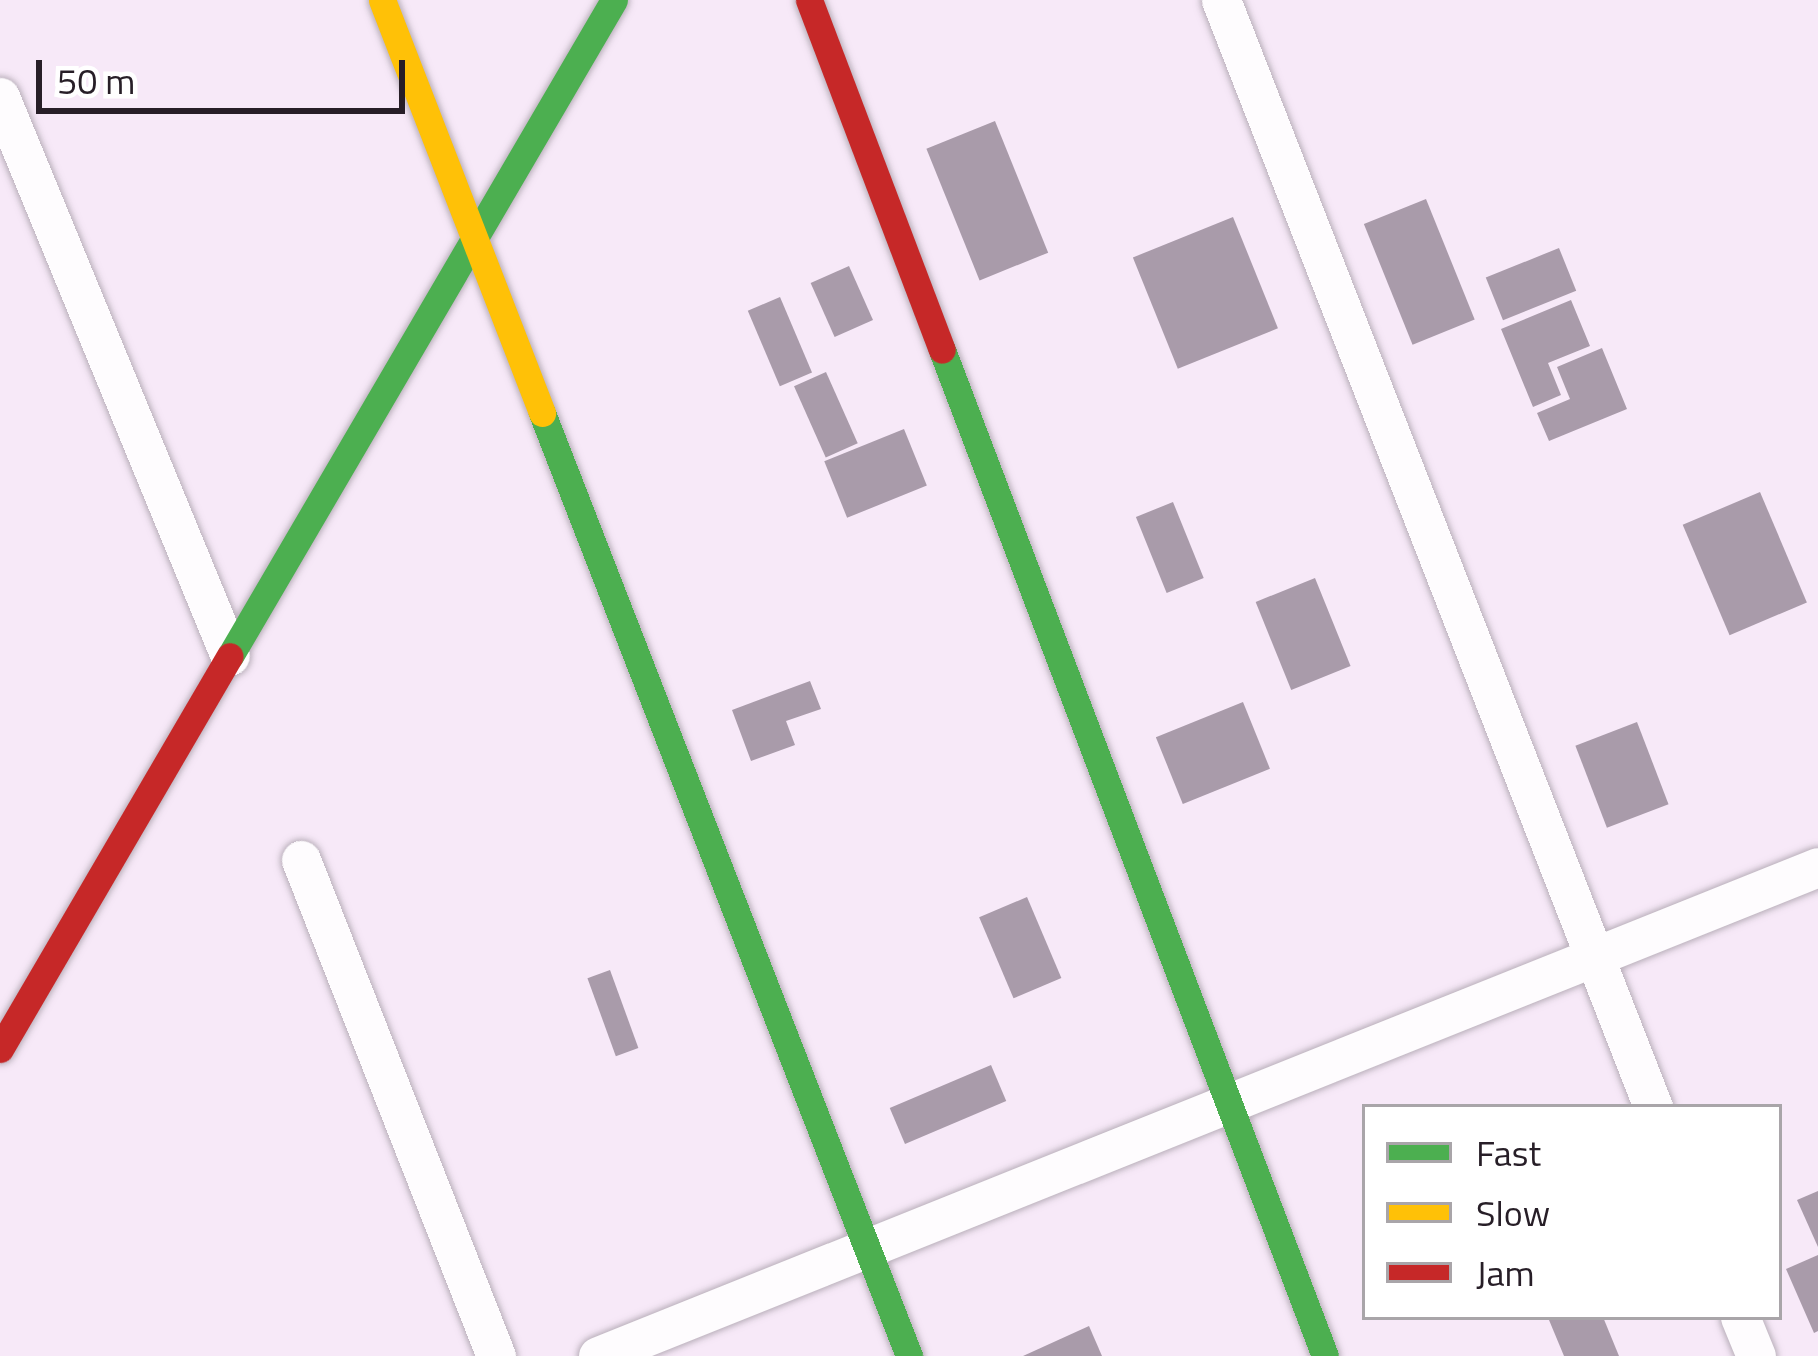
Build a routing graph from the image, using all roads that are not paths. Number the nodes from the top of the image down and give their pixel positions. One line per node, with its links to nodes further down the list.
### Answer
1 (382, 0): 6 (street)
2 (614, 0): 6 (street)
3 (809, 0): 13 (street)
4 (1221, 0): 10 (street)
5 (0, 97): 7 (street)
6 (478, 232): 7 (street); 14 (street)
7 (230, 656): 11 (street)
8 (301, 860): 16 (street)
9 (1818, 867): 10 (street)
10 (1592, 958): 12 (street); 13 (street)
11 (0, 1048)
12 (1652, 1104)
13 (1223, 1106): 14 (street); 19 (street)
14 (866, 1248): 17 (street); 18 (street)
15 (1741, 1320): 20 (street)
16 (496, 1356)
17 (598, 1356)
18 (909, 1356)
19 (1325, 1356)
20 (1756, 1356)

